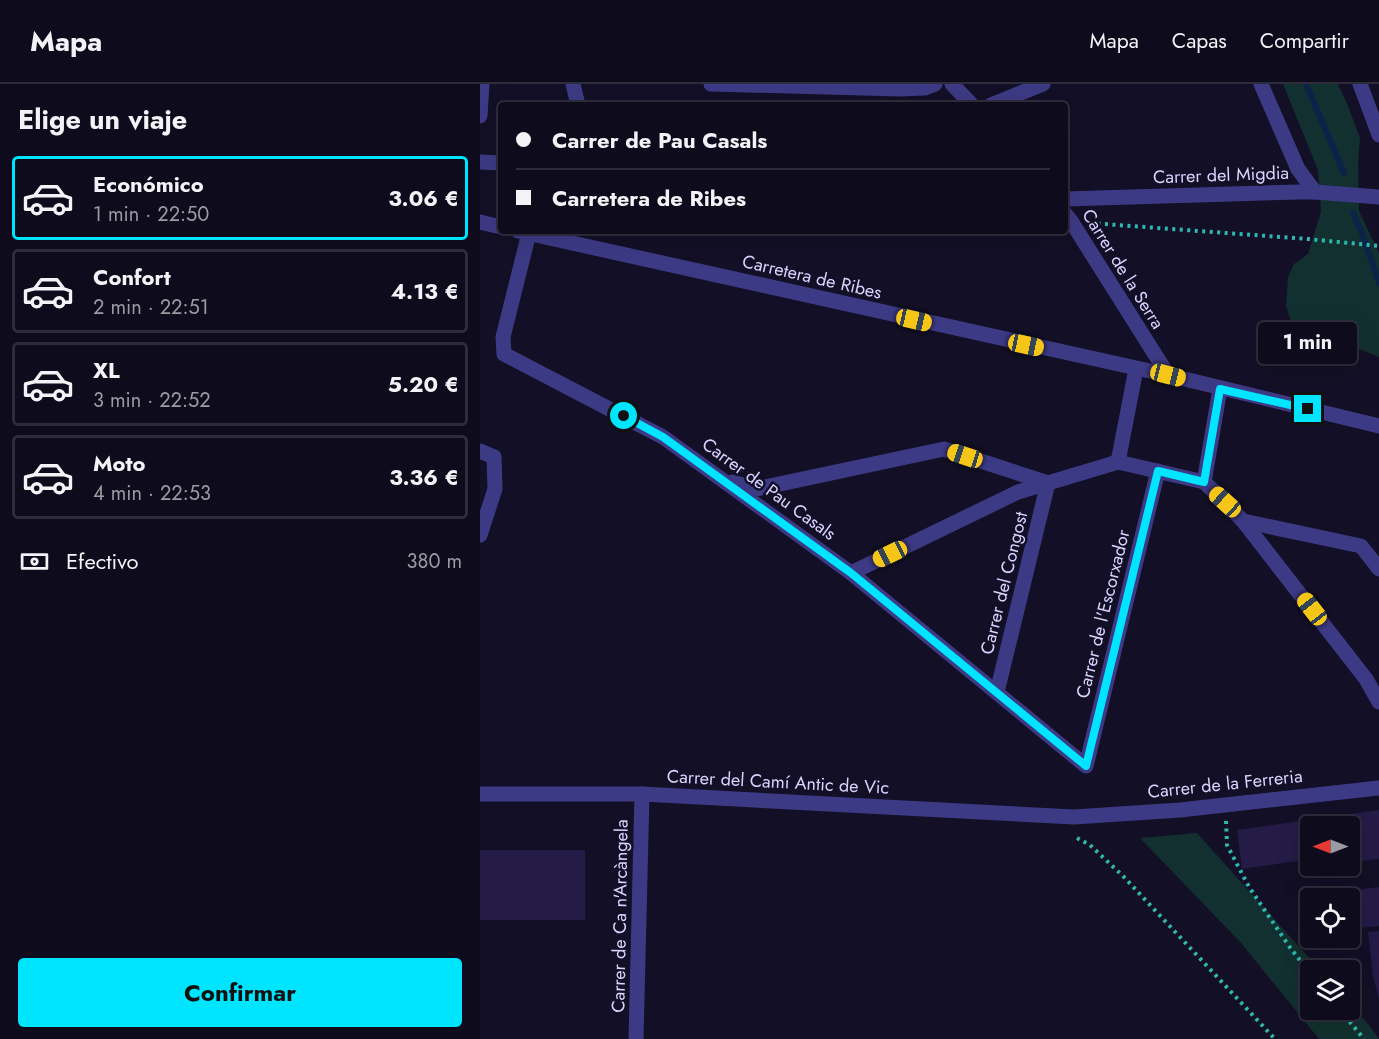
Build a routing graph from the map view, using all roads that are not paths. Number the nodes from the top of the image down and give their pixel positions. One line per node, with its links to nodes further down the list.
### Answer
1 (482, 84): 12 (street)
2 (573, 84): 9 (street)
3 (711, 84): 4 (street)
4 (935, 84)
5 (952, 84): 10 (street)
6 (1043, 84): 11 (street)
7 (1261, 84): 16 (street)
8 (1360, 84): 13 (street)
9 (577, 102)
10 (969, 102)
11 (998, 102)
12 (480, 116)
13 (1379, 135)
14 (480, 162): 15 (street)
15 (498, 163)
16 (1315, 192): 17 (street, Carrer del Migdia); 18 (street, Carrer del Migdia)
17 (1376, 194)
18 (1068, 199)
19 (1068, 218): 25 (street, Carrer de la Serra)
20 (480, 222): 21 (street)
21 (498, 226)
22 (524, 234): 31 (street, Carrer de Pau Casals)
23 (533, 234): 24 (street, Carretera de Ribes)
24 (1136, 369): 25 (street, Carretera de Ribes); 29 (street)
25 (1168, 375): 26 (street, Carretera de Ribes)
26 (1220, 389): 27 (street, Carretera de Ribes); 32 (street)
27 (1379, 426)
28 (487, 454): 35 (street)
29 (1119, 462): 30 (street); 33 (street)
30 (1158, 471): 32 (street); 40 (street, Carrer de l'Escorxador)
31 (722, 479): 33 (street); 37 (street, Carrer de Pau Casals)
32 (1204, 482): 34 (street)
33 (1048, 483): 37 (street); 38 (street, Carrer del Congost)
34 (1244, 521): 36 (street); 39 (street)
35 (480, 535)
36 (1379, 570)
37 (851, 573): 38 (street, Carrer de Pau Casals)
38 (997, 692): 40 (street, Carrer de Pau Casals)
39 (1379, 702)
40 (1086, 766)
41 (1379, 788): 44 (street, Carrer de la Ferreria)
42 (480, 794): 43 (street, Carrer del Camí Antic de Vic)
43 (642, 794): 44 (street, Carrer del Camí Antic de Vic); 45 (street, Carrer de Ca n'Arcàngela)
44 (1074, 817)
45 (636, 1039)

